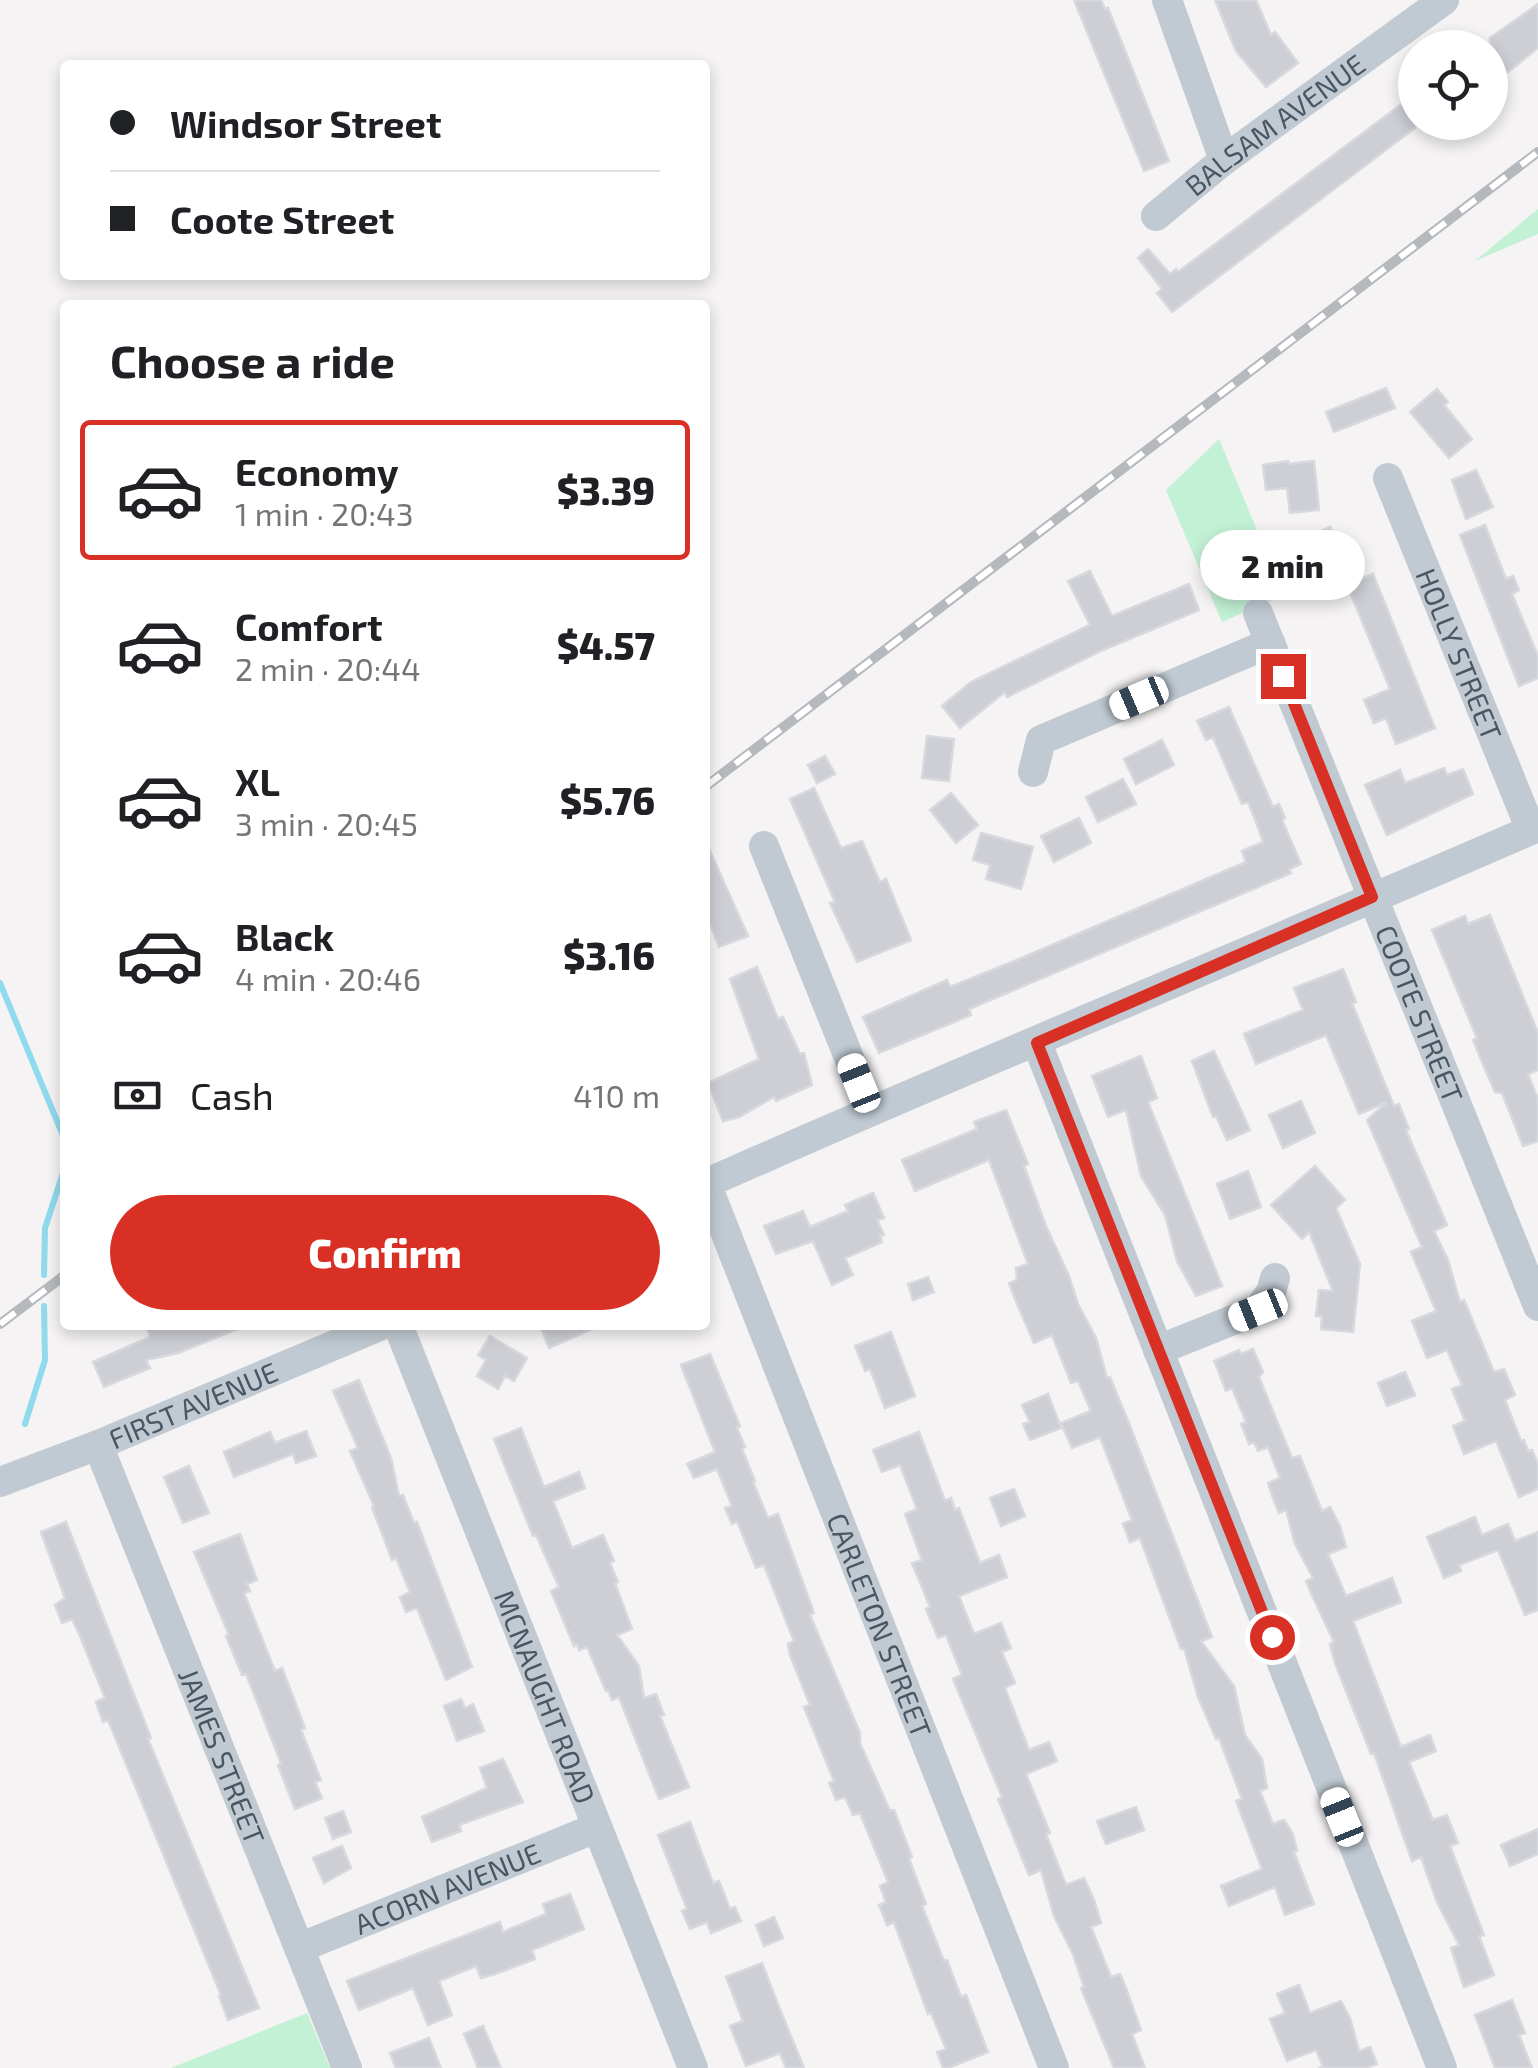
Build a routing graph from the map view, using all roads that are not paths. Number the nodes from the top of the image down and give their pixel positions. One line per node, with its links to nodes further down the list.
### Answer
1 (1167, 0): 3 (street)
2 (1444, 0): 3 (street, BALSAM AVENUE)
3 (1224, 160): 4 (street, BALSAM AVENUE)
4 (1156, 216)
5 (1388, 478): 9 (street, HOLLY STREET)
6 (1258, 613): 7 (street, COOTE STREET)
7 (1270, 643): 8 (street); 11 (street, COOTE STREET)
8 (1033, 772)
9 (1534, 829): 11 (street)
10 (764, 846): 13 (street)
11 (1372, 897): 12 (street); 17 (street, COOTE STREET)
12 (1037, 1043): 13 (street); 20 (street)
13 (870, 1110): 14 (street)
14 (710, 1182)
15 (710, 1194): 27 (street, CARLETON STREET)
16 (1275, 1278): 20 (street)
17 (1538, 1306)
18 (370, 1330): 21 (street, FIRST AVENUE)
19 (400, 1330): 23 (street, MCNAUGHT ROAD)
20 (1158, 1350): 28 (street)
21 (98, 1445): 22 (street, FIRST AVENUE); 24 (street, JAMES STREET)
22 (0, 1482)
23 (596, 1828): 24 (street, ACORN AVENUE); 26 (street, MCNAUGHT ROAD)
24 (299, 1948): 25 (street, JAMES STREET)
25 (347, 2068)
26 (693, 2068)
27 (1054, 2068)
28 (1442, 2068)

